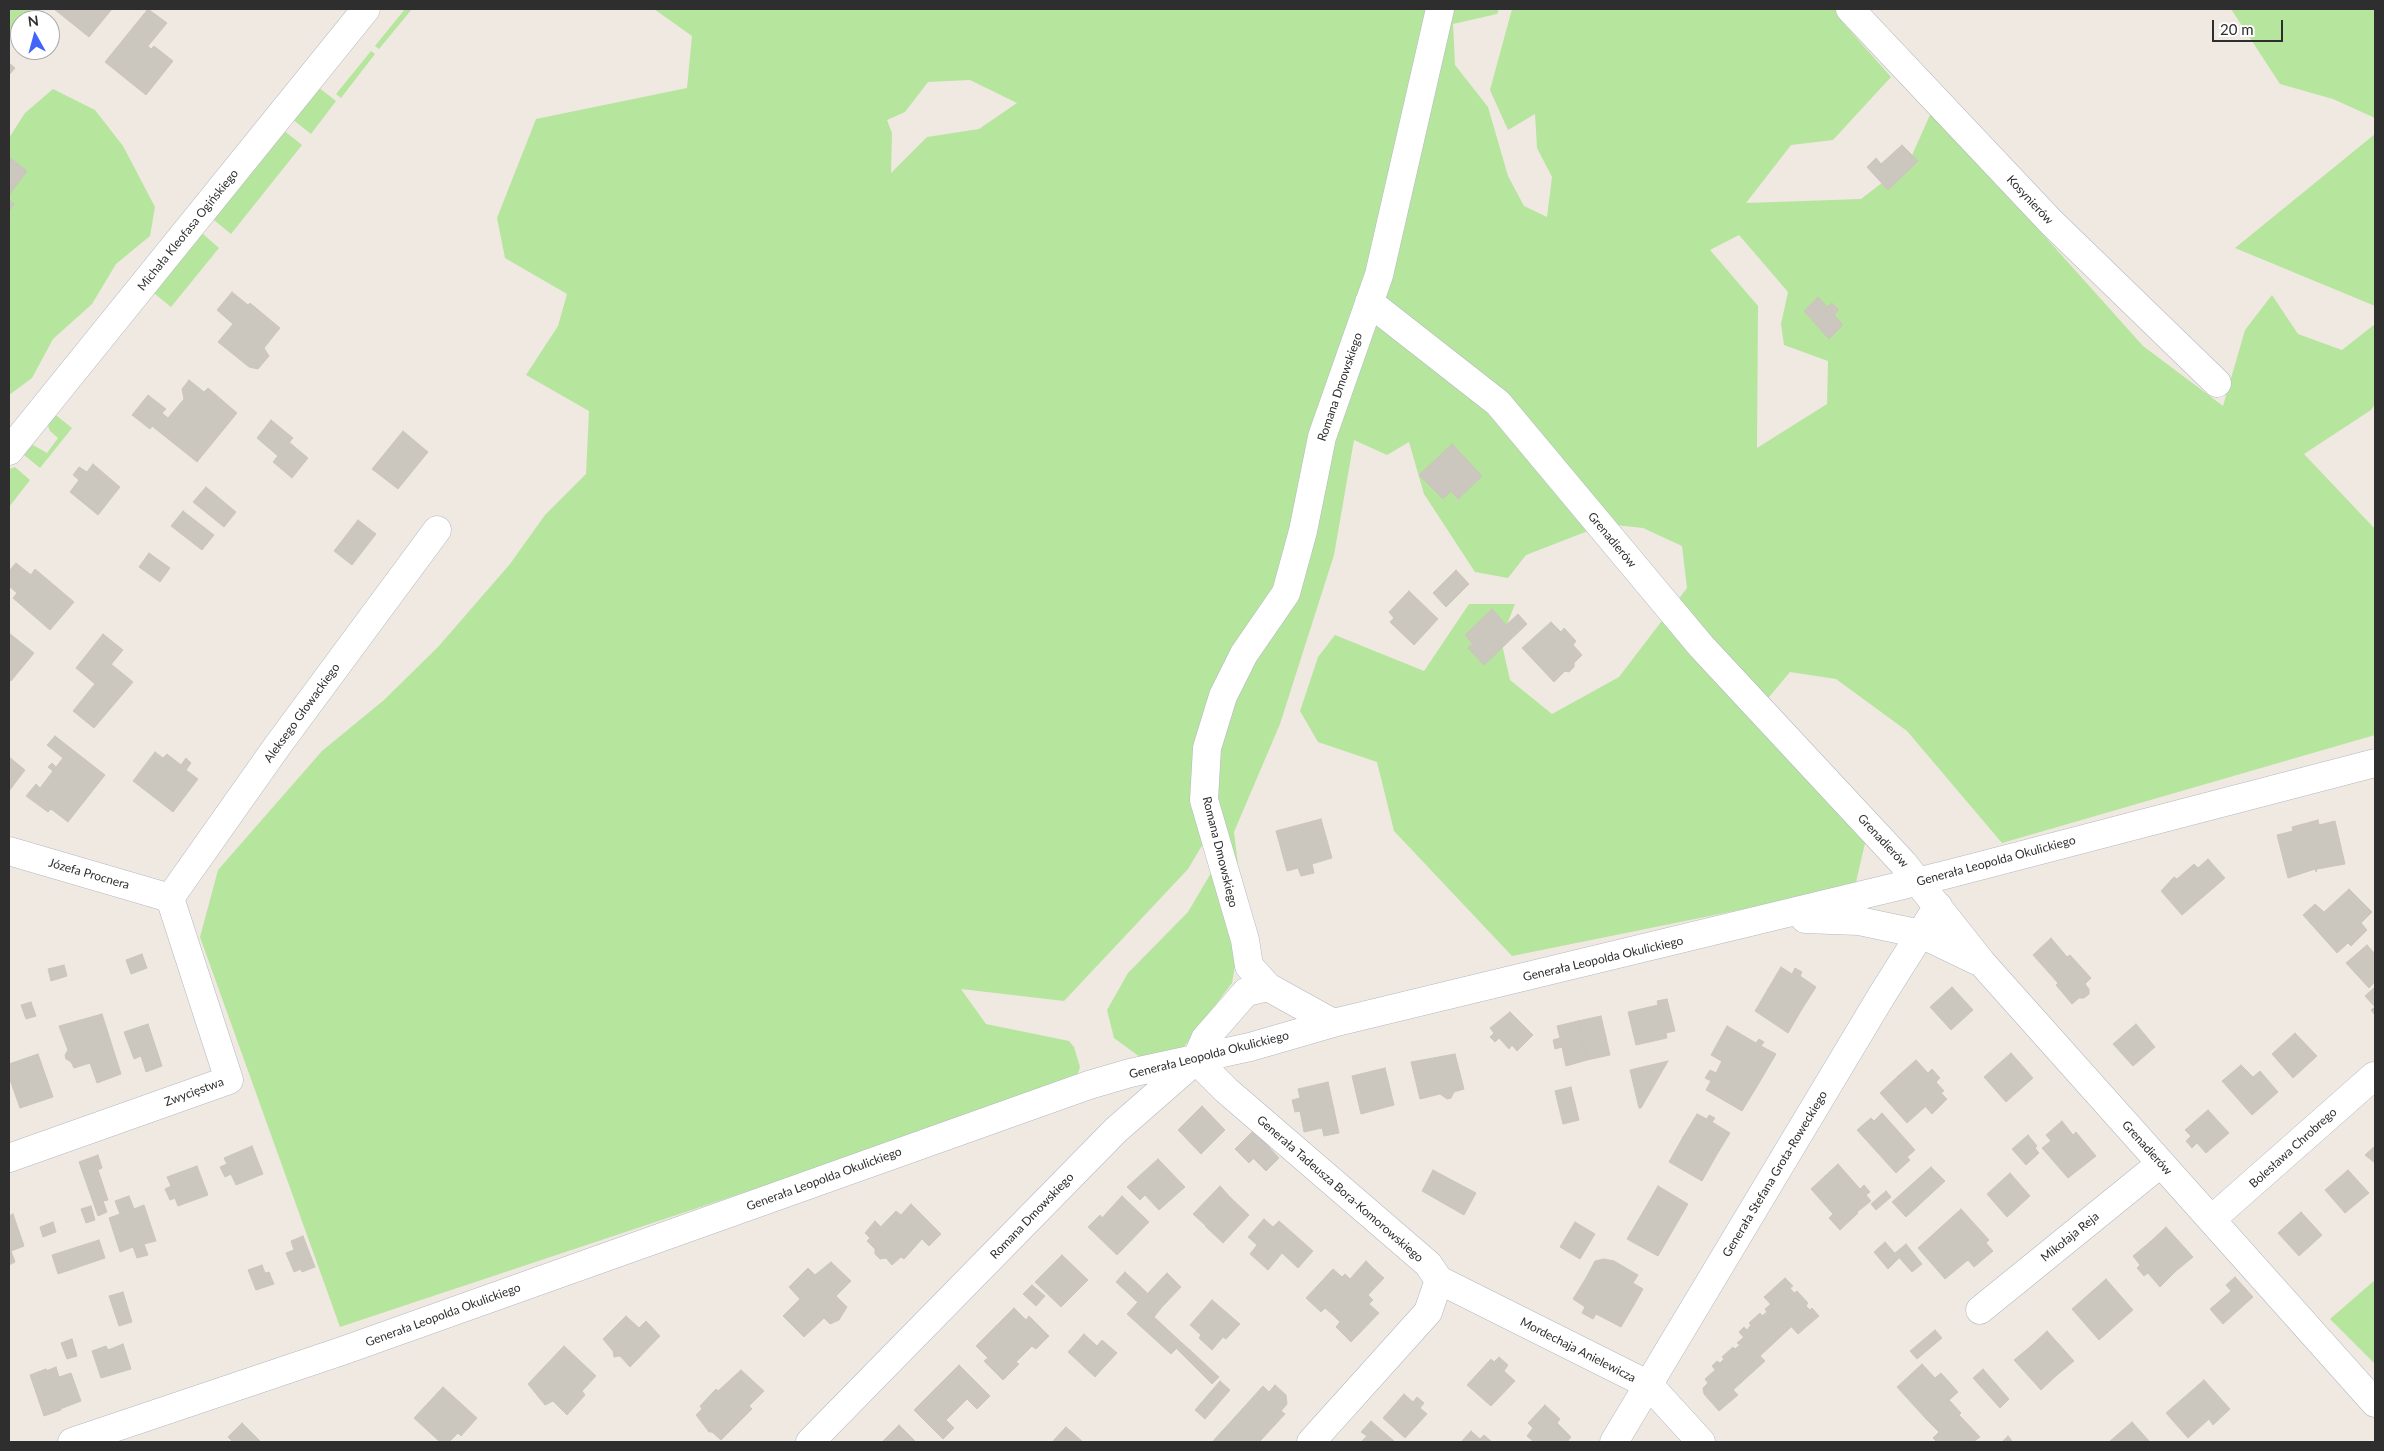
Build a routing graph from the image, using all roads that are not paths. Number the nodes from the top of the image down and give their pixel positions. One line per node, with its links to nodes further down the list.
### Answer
1 (366, 9): 6 (street, Michała Kleofasa Ogińskiego)
2 (1440, 9): 4 (street, Romana Dmowskiego)
3 (1850, 9): 5 (street, Kosynierów)
4 (1369, 302): 10 (street, Grenadierów); 16 (street, Romana Dmowskiego)
5 (2217, 383)
6 (9, 451)
7 (436, 530): 11 (street, Aleksego Głowackiego)
8 (2375, 763): 10 (street, Generała Leopolda Okulickiego)
9 (9, 851): 11 (street, Józefa Procnera)
10 (1919, 882): 12 (street, Grenadierów); 13 (street, Generała Leopolda Okulickiego)
11 (170, 898): 20 (street, Zwycięstwa)
12 (1938, 906): 14 (street, Generała Stefana Grota-Roweckiego); 15 (street, Grenadierów)
13 (1774, 918): 14 (street); 17 (street, Generała Leopolda Okulickiego)
14 (1921, 934): 15 (street); 25 (street, Generała Stefana Grota-Roweckiego)
15 (1982, 964): 21 (street, Grenadierów)
16 (1268, 987): 17 (street); 18 (street, Romana Dmowskiego)
17 (1333, 1023): 18 (street, Generała Leopolda Okulickiego)
18 (1196, 1060): 23 (street, Generała Tadeusza Bora-Komorowskiego); 27 (street, Generała Leopolda Okulickiego); 28 (street, Romana Dmowskiego)
19 (2374, 1076): 22 (street, Bolesława Chrobrego)
20 (9, 1158)
21 (2160, 1164): 22 (street, Grenadierów); 24 (street, Mikołaja Reja)
22 (2212, 1219): 26 (street, Grenadierów)
23 (1439, 1280): 25 (street, Mordechaja Anielewicza); 29 (street)
24 (1980, 1310)
25 (1649, 1385): 30 (street, Generała Stefana Grota-Roweckiego); 31 (street, Mordechaja Anielewicza)
26 (2375, 1403)
27 (72, 1442)
28 (810, 1442)
29 (1310, 1442)
30 (1614, 1442)
31 (1701, 1442)

